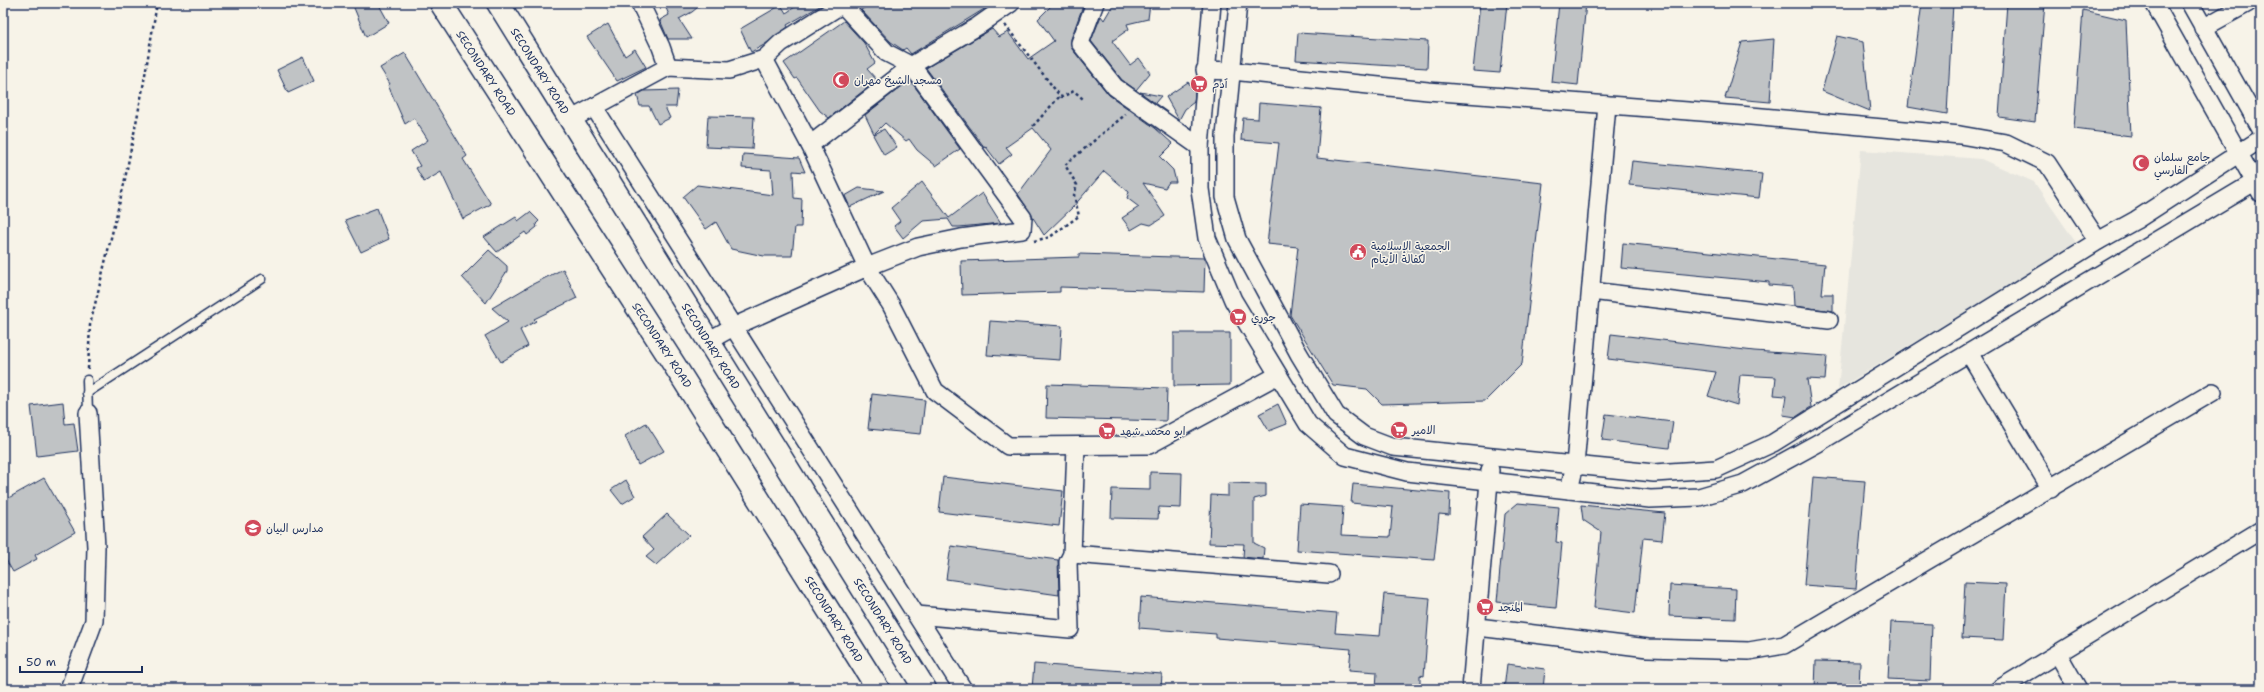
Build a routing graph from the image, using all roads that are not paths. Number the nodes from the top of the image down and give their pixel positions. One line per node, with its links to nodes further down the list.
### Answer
1 (441, 3): 53 (main road, SECONDARY ROAD)
2 (498, 3): 20 (main road, SECONDARY ROAD)
3 (640, 3): 15 (street)
4 (843, 3): 13 (street); 14 (street)
5 (1011, 3): 14 (street)
6 (1095, 3): 24 (street)
7 (1212, 3): 16 (street)
8 (1238, 3): 17 (street)
9 (2154, 3): 25 (street)
10 (2190, 3): 12 (street)
11 (2248, 3): 12 (street)
12 (2203, 28): 21 (street)
13 (764, 59): 15 (street); 23 (street)
14 (912, 66): 23 (street); 28 (street)
15 (668, 67): 19 (street)
16 (1205, 70): 17 (street); 24 (street)
17 (1232, 71): 18 (street); 41 (street)
18 (1607, 105): 27 (street); 30 (street)
19 (594, 107): 20 (street); 32 (street)
20 (570, 120): 33 (main road, SECONDARY ROAD)
21 (2261, 129)
22 (2261, 140): 25 (street)
23 (810, 146): 28 (street)
24 (1200, 147): 35 (street)
25 (2239, 155): 26 (street); 27 (street)
26 (2259, 184): 34 (street)
27 (2098, 241): 42 (street)
28 (866, 267): 32 (street); 40 (street)
29 (262, 279): 38 (lane)
30 (1591, 291): 31 (street); 42 (street)
31 (1829, 320)
32 (732, 326): 33 (street); 49 (street)
33 (708, 341): 54 (main road, SECONDARY ROAD)
34 (1969, 353): 44 (street); 45 (street)
35 (1278, 375): 40 (street); 43 (street)
36 (87, 380): 38 (lane)
37 (2213, 392): 44 (street)
38 (87, 393): 39 (lane)
39 (88, 413): 52 (street)
40 (1076, 446): 47 (street)
41 (1490, 456): 42 (street); 43 (street)
42 (1575, 465): 45 (street)
43 (1489, 481): 45 (street); 50 (street)
44 (2051, 489): 50 (street)
45 (1569, 490)
46 (2261, 530): 51 (street)
47 (1072, 554): 48 (street); 49 (street)
48 (1329, 574)
49 (917, 615): 55 (street)
50 (1478, 627): 56 (street)
51 (2058, 654): 57 (street); 58 (street)
52 (68, 689)
53 (878, 689)
54 (925, 689)
55 (963, 689)
56 (1471, 689)
57 (1999, 689)
58 (2078, 689)

